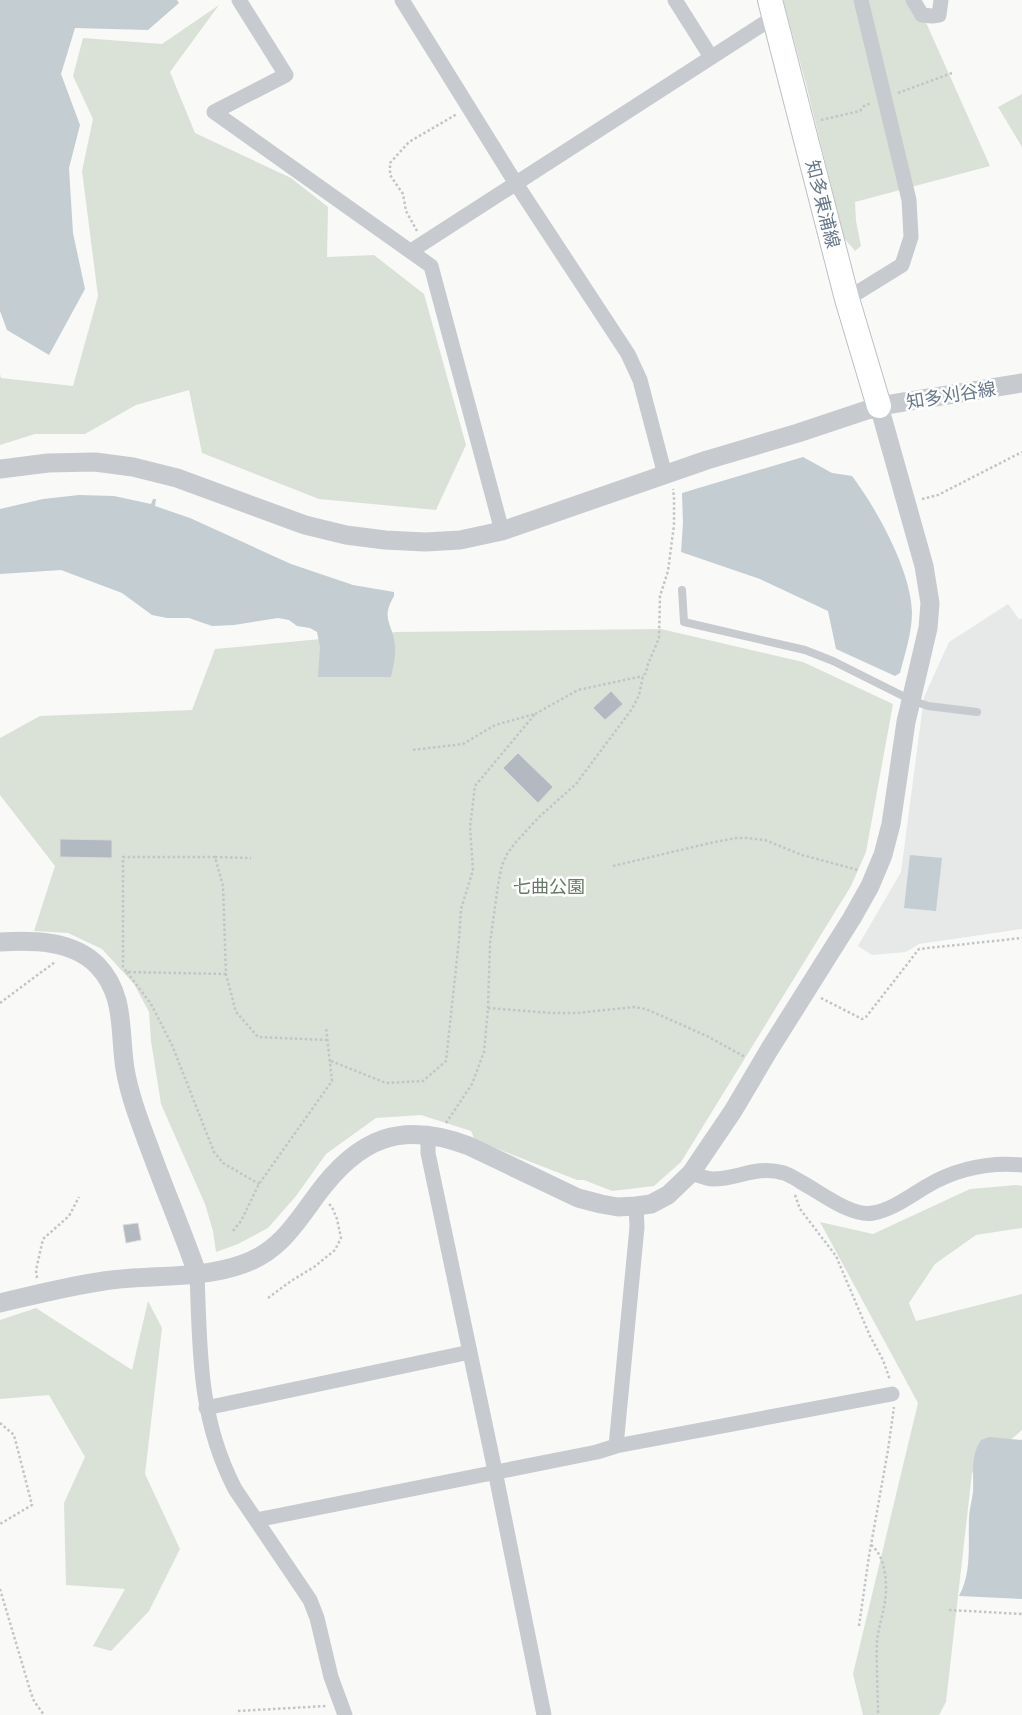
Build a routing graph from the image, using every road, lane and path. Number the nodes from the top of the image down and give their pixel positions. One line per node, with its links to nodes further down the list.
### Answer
1 (239, 0): 12 (street)
2 (402, 0): 9 (street)
3 (675, 0): 8 (street)
4 (862, 0): 13 (street)
5 (913, 0): 6 (street)
6 (940, 0)
7 (772, 8): 8 (street); 13 (main road, 知多東浦線)
8 (711, 56): 10 (street)
9 (469, 107): 10 (street); 11 (path)
10 (516, 182): 11 (street); 18 (street)
11 (425, 242): 12 (street)
12 (411, 251): 20 (street)
13 (847, 299): 15 (main road, 知多東浦線)
14 (1022, 383): 15 (street, 知多刈谷線)
15 (879, 406): 18 (street, 知多刈谷線); 19 (street)
16 (1022, 452): 19 (path)
17 (0, 469): 20 (street, 知多刈谷線)
18 (665, 474): 20 (street, 知多刈谷線); 22 (path)
19 (906, 504): 23 (street)
20 (502, 531)
21 (682, 590): 23 (lane)
22 (643, 676): 25 (path); 38 (path)
23 (911, 700): 24 (lane); 30 (street)
24 (977, 712)
25 (536, 714): 26 (path); 41 (path)
26 (412, 750)
27 (215, 857): 28 (path); 34 (path); 35 (path)
28 (251, 858)
29 (613, 866): 30 (path)
30 (874, 876): 36 (street)
31 (1022, 938): 36 (path)
32 (0, 942): 33 (street)
33 (65, 947): 37 (path); 51 (street)
34 (127, 972): 35 (path); 46 (path)
35 (226, 974): 40 (path)
36 (807, 990): 42 (street)
37 (0, 1003)
38 (488, 1008): 42 (path); 43 (path)
39 (326, 1027): 40 (path)
40 (326, 1040): 41 (path)
41 (331, 1061): 46 (path)
42 (759, 1066): 45 (street)
43 (434, 1136): 47 (street); 49 (street); 55 (street)
44 (1022, 1165): 45 (street)
45 (691, 1173): 49 (street)
46 (259, 1184): 50 (path)
47 (316, 1195): 51 (street); 53 (path)
48 (78, 1197): 52 (path)
49 (636, 1206): 59 (street)
50 (233, 1231)
51 (197, 1273): 52 (street); 57 (street)
52 (40, 1294): 54 (street)
53 (268, 1298)
54 (0, 1303)
55 (470, 1352): 57 (street); 60 (street)
56 (892, 1394): 59 (street)
57 (206, 1408): 61 (street)
58 (0, 1423): 62 (path)
59 (616, 1446): 60 (street)
60 (495, 1471): 61 (street); 70 (street)
61 (256, 1520): 67 (street)
62 (0, 1524)
63 (871, 1546): 71 (path)
64 (0, 1589): 69 (path)
65 (949, 1610): 66 (path)
66 (1022, 1614)
67 (343, 1708): 68 (path)
68 (238, 1711)
69 (44, 1715)
70 (544, 1715)
71 (878, 1715)

